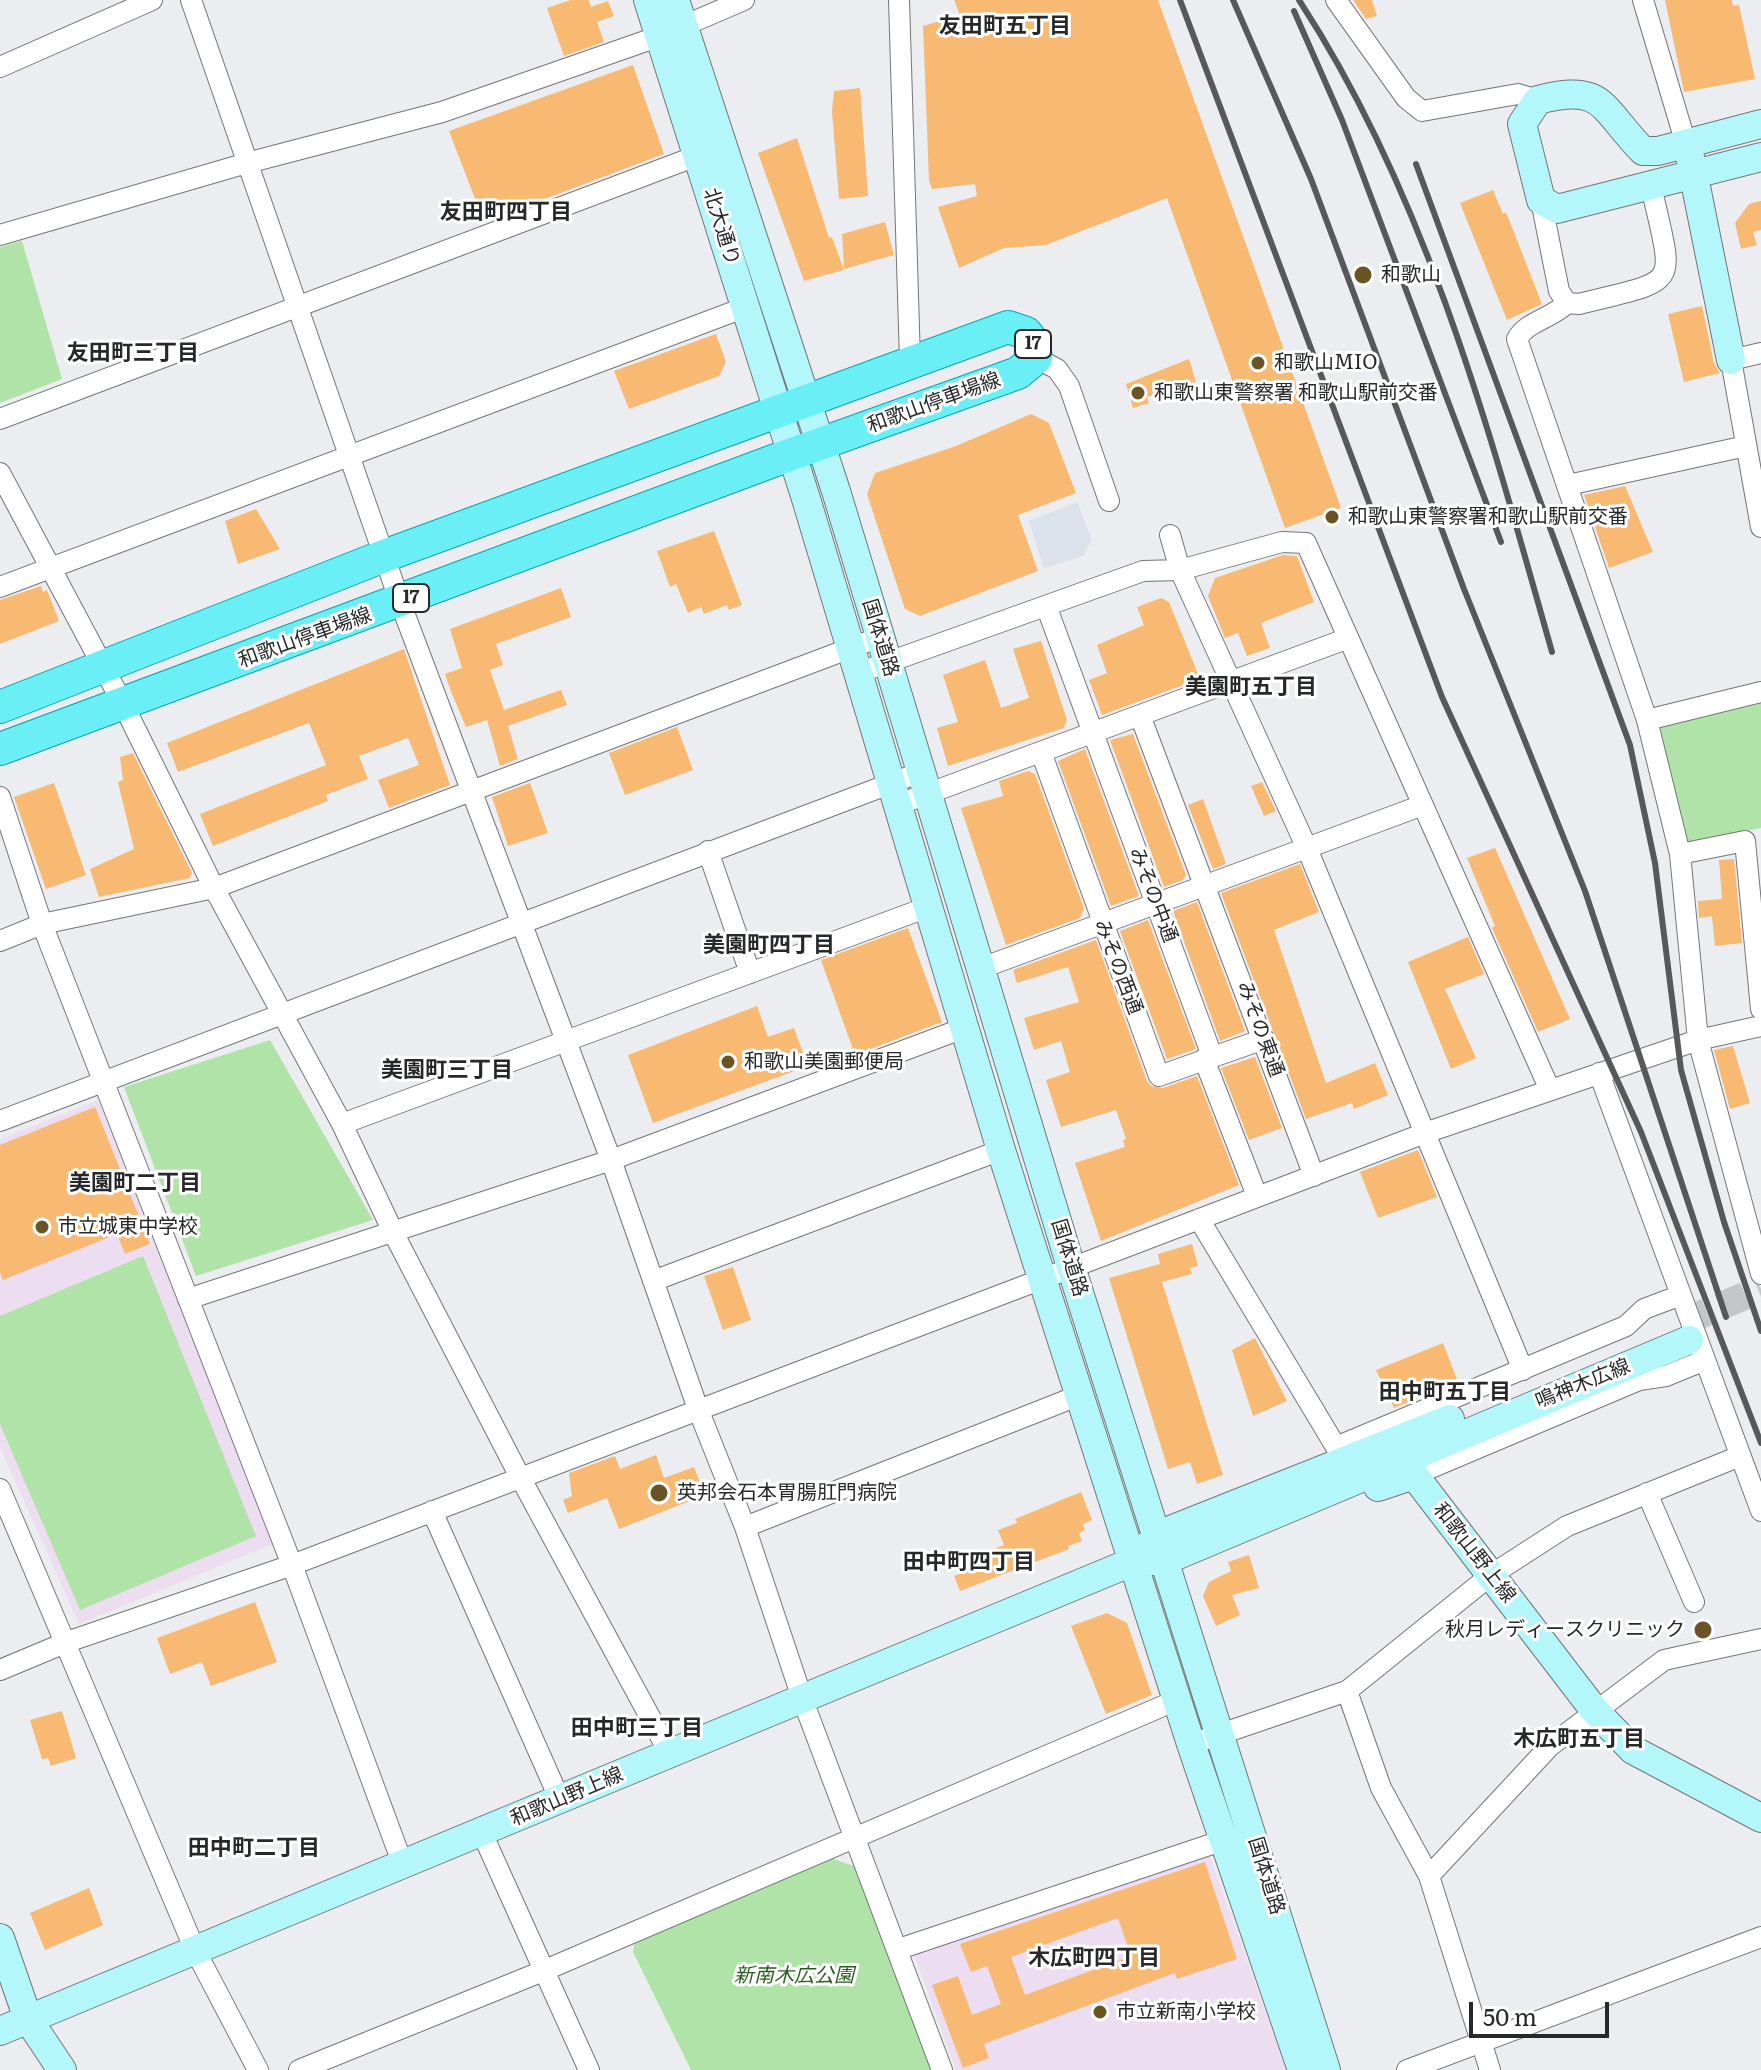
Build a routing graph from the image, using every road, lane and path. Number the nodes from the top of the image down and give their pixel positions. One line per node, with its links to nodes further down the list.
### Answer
1 (152, 0): 10 (street)
2 (191, 0): 16 (street)
3 (648, 0): 9 (street, 北大通り)
4 (675, 0): 9 (street, 北大通り)
5 (744, 0): 9 (street)
6 (899, 0): 27 (street)
7 (1336, 0): 11 (street)
8 (1643, 0): 13 (street)
9 (672, 32): 14 (street, 北大通り); 16 (street)
10 (0, 67)
11 (1538, 100): 13 (street); 19 (street)
12 (1761, 124): 13 (street)
13 (1686, 144): 17 (street)
14 (710, 151): 22 (street, 北大通り); 23 (street); 28 (street, 北大通り)
15 (1761, 157): 17 (street)
16 (247, 163): 20 (street); 23 (street)
17 (1695, 174): 18 (street); 26 (street)
18 (1651, 186): 19 (street); 21 (street)
19 (1541, 200): 21 (street)
20 (0, 235)
21 (1567, 303): 34 (street)
22 (746, 307): 28 (street, 北大通り); 32 (street)
23 (300, 308): 29 (street); 32 (street)
24 (1761, 353): 26 (street)
25 (1036, 358): 27 (main road, 17); 31 (main road, 和歌山停車場線 / 17); 35 (street)
26 (1731, 360): 30 (street)
27 (910, 361): 28 (main road, 17)
28 (792, 405): 31 (street, 北大通り); 38 (main road, 17)
29 (0, 419)
30 (1746, 446): 34 (street); 36 (street)
31 (806, 449): 42 (main road, 和歌山停車場線 / 17); 45 (street, 国体道路); 46 (street, 国体道路)
32 (350, 456): 38 (street); 39 (street)
33 (0, 473): 39 (street)
34 (1568, 485): 53 (street)
35 (1109, 501)
36 (1761, 527)
37 (1170, 535): 40 (street)
38 (384, 556): 42 (street); 47 (main road, 17)
39 (51, 568): 41 (street); 47 (street)
40 (1180, 570): 43 (street); 44 (street); 48 (street)
41 (0, 587)
42 (400, 602): 50 (main road, 和歌山停車場線 / 17); 58 (street)
43 (1047, 608): 45 (street); 54 (street, みその中通)
44 (1346, 639): 48 (street); 61 (street)
45 (884, 650): 46 (street); 57 (street, 国体道路)
46 (854, 661): 58 (street); 59 (street, 国体道路)
47 (103, 666): 50 (street); 51 (main road, 17)
48 (1232, 683): 52 (street); 62 (street)
49 (1761, 692): 53 (street)
50 (123, 704): 55 (main road, 和歌山停車場線 / 17); 66 (street)
51 (0, 707)
52 (1141, 718): 54 (street); 65 (street, みその東通)
53 (1647, 720): 64 (street)
54 (1092, 735): 56 (street); 67 (street, みその中通)
55 (0, 749)
56 (1041, 752): 57 (street); 70 (street, みその西通)
57 (924, 783): 59 (street); 73 (street, 国体道路)
58 (471, 791): 66 (street); 69 (street)
59 (894, 794): 63 (street); 68 (street, 国体道路)
60 (0, 797): 71 (street)
61 (1423, 805): 62 (street); 85 (street)
62 (1306, 846): 65 (street); 88 (street)
63 (708, 851): 69 (street); 74 (street)
64 (1680, 854): 75 (street); 80 (street)
65 (1205, 883): 67 (street); 79 (street, みその東通)
66 (214, 888): 71 (street); 76 (street)
67 (1156, 901): 70 (street); 82 (street, みその中通)
68 (928, 907): 74 (street); 78 (street, 国体道路)
69 (520, 922): 76 (street); 81 (street)
70 (1101, 922): 73 (street); 82 (street, みその西通)
71 (42, 924): 72 (street); 84 (street)
72 (0, 941)
73 (979, 969): 96 (street, 国体道路)
74 (750, 973): 81 (street)
75 (1761, 1009)
76 (281, 1015): 84 (street); 87 (street)
77 (1761, 1026): 80 (street)
78 (964, 1028): 89 (street, 国体道路); 90 (street)
79 (1264, 1039): 82 (street, みその西通); 91 (street, みその東通)
80 (1698, 1040): 83 (street); 95 (street)
81 (565, 1042): 87 (street); 90 (street)
82 (1208, 1058): 92 (street, みその中通)
83 (1599, 1073): 85 (street); 100 (street)
84 (102, 1080): 86 (street); 99 (street)
85 (1550, 1090): 88 (street)
86 (0, 1121)
87 (342, 1124): 94 (street)
88 (1425, 1133): 91 (street); 101 (street)
89 (1001, 1150): 97 (street, 国体道路); 98 (street)
90 (611, 1160): 94 (street); 98 (street)
91 (1314, 1176): 92 (street)
92 (1257, 1196): 93 (street)
93 (1199, 1219): 96 (street); 105 (street)
94 (394, 1234): 99 (street); 107 (street)
95 (1761, 1266)
96 (1071, 1267): 97 (street); 113 (street, 国体道路)
97 (1044, 1277): 102 (street, 国体道路); 103 (street)
98 (653, 1281): 103 (street)
99 (188, 1299): 115 (street)
100 (1689, 1330): 101 (street); 104 (street); 105 (street, 鳴神木広線); 106 (street)
101 (1523, 1370): 105 (street)
102 (1080, 1395): 112 (street); 114 (street, 国体道路)
103 (698, 1409): 107 (street); 112 (street)
104 (1740, 1456): 109 (street); 111 (street)
105 (1341, 1464): 106 (street, 和歌山野上線); 113 (street, 和歌山野上線)
106 (1414, 1475): 116 (street, 和歌山野上線)
107 (520, 1477): 110 (street); 127 (street)
108 (0, 1489): 119 (street)
109 (1647, 1493): 116 (street); 117 (street)
110 (432, 1511): 115 (street); 128 (street)
111 (1761, 1511)
112 (745, 1527): 122 (street)
113 (1162, 1548): 114 (street, 和歌山野上線); 125 (street, 国体道路)
114 (1132, 1562): 122 (street, 和歌山野上線); 123 (street, 国体道路)
115 (292, 1565): 119 (street); 133 (street)
116 (1491, 1575): 121 (street); 124 (street, 和歌山野上線)
117 (1694, 1602)
118 (1761, 1639): 124 (street)
119 (67, 1642): 120 (street); 138 (street)
120 (0, 1670)
121 (1347, 1691): 125 (street); 134 (street)
122 (802, 1698): 127 (street, 和歌山野上線); 131 (street)
123 (1177, 1700): 126 (street, 国体道路); 131 (street)
124 (1595, 1711): 129 (street, 和歌山野上線); 134 (street)
125 (1222, 1733): 126 (street); 149 (street, 国体道路)
126 (1191, 1744): 132 (street, 国体道路)
127 (670, 1754): 128 (street, 和歌山野上線)
128 (560, 1800): 130 (street, 和歌山野上線)
129 (1761, 1818)
130 (482, 1833): 133 (street, 和歌山野上線); 139 (street)
131 (857, 1837): 137 (street); 139 (street)
132 (1224, 1840): 137 (street); 148 (street, 国体道路)
133 (403, 1865): 138 (street, 和歌山野上線)
134 (1429, 1876): 142 (street)
135 (1761, 1937): 142 (street)
136 (0, 1938): 140 (street)
137 (899, 1949): 147 (street)
138 (195, 1950): 140 (street, 和歌山野上線); 144 (street)
139 (543, 1971): 145 (street); 146 (street)
140 (28, 2019): 141 (street, 和歌山野上線); 143 (street)
141 (0, 2031)
142 (1481, 2043): 150 (street); 151 (street)
143 (62, 2070)
144 (258, 2070)
145 (299, 2070)
146 (589, 2070)
147 (942, 2070)
148 (1302, 2070)
149 (1326, 2070)
150 (1407, 2070)
151 (1490, 2070)

